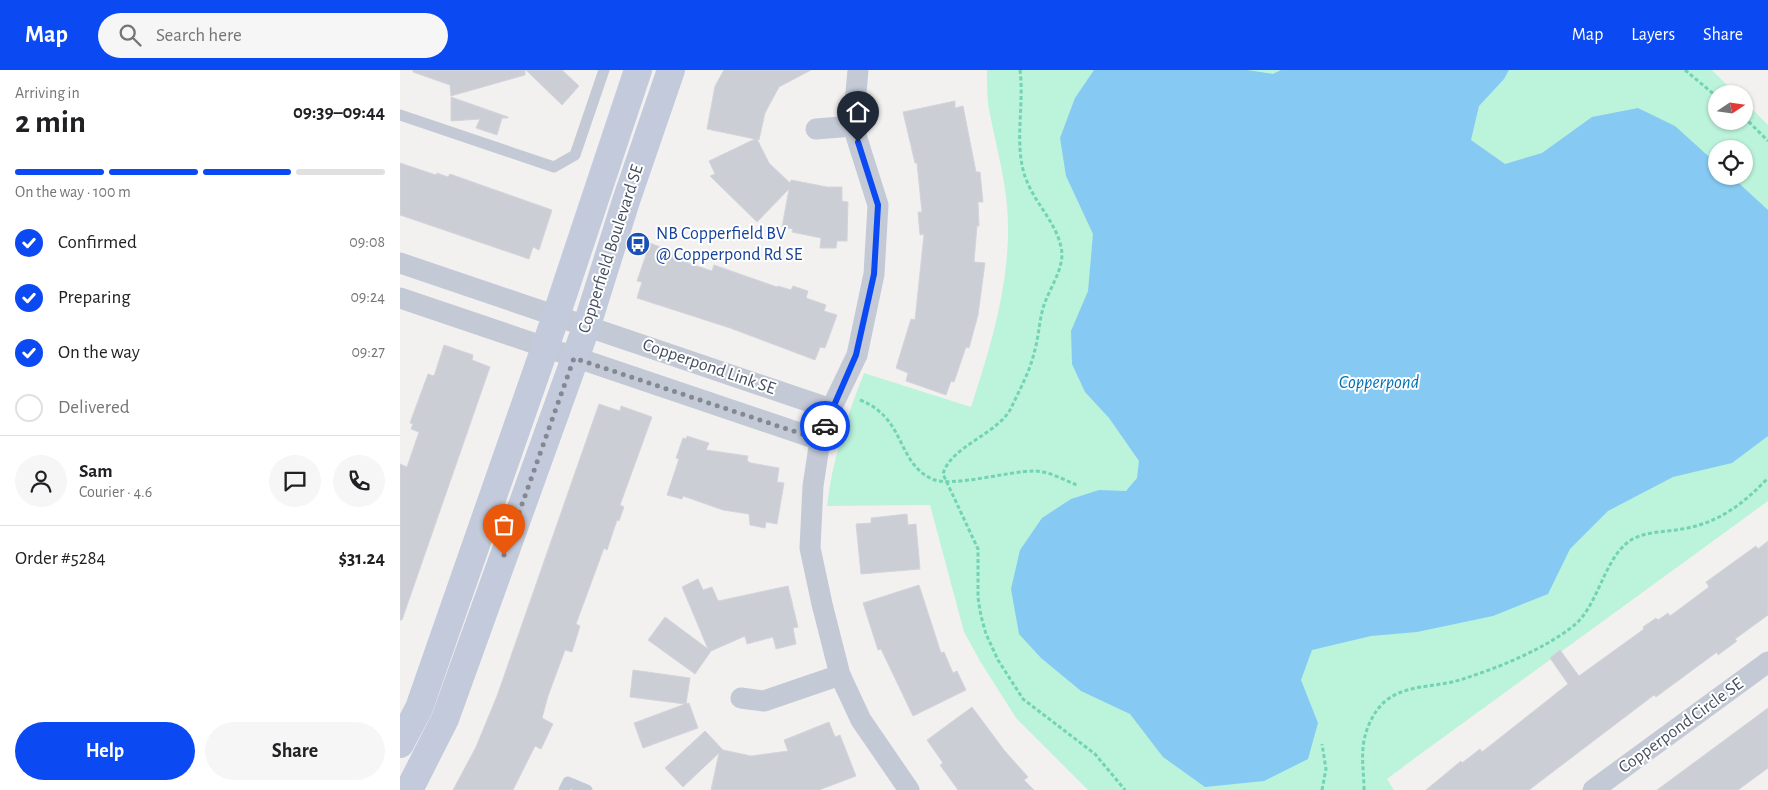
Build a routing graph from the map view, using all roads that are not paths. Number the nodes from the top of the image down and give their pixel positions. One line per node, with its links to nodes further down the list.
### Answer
1 (604, 70): 5 (lane)
2 (638, 70): 10 (street, Copperfield Boulevard SE)
3 (671, 70): 11 (street, Copperfield Boulevard SE)
4 (858, 70): 6 (street)
5 (400, 115)
6 (853, 126): 7 (street); 14 (street)
7 (816, 128)
8 (400, 263): 10 (street, Copperpond Link SE)
9 (400, 298): 12 (street, Copperpond Link SE)
10 (556, 316): 11 (street, Copperpond Link SE); 12 (street, Copperfield Boulevard SE)
11 (587, 325): 13 (street, Copperfield Boulevard SE); 14 (street, Copperpond Link SE)
12 (545, 348): 13 (street, Copperpond Link SE); 19 (street, Copperfield Boulevard SE)
13 (574, 358): 15 (street, Copperpond Link SE); 20 (street, Copperfield Boulevard SE)
14 (831, 409): 15 (street)
15 (820, 440): 17 (street)
16 (1768, 662): 24 (street, Copperpond Circle SE)
17 (840, 675): 18 (street); 23 (street)
18 (741, 698)
19 (400, 744)
20 (409, 790)
21 (564, 790): 22 (lane)
22 (587, 790)
23 (909, 790)
24 (1593, 790)

